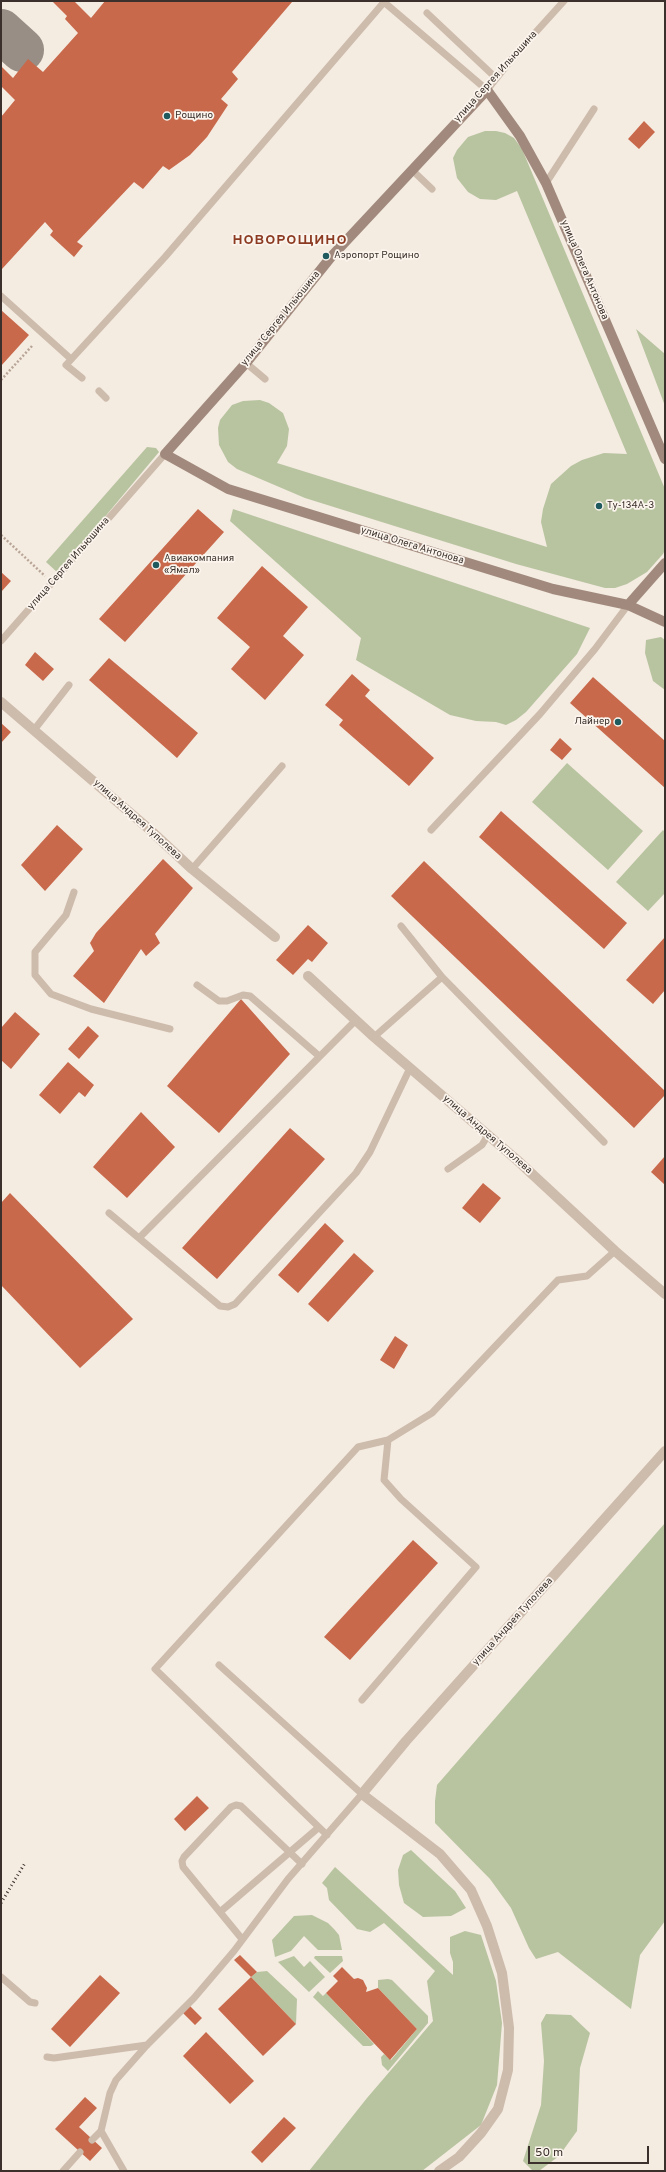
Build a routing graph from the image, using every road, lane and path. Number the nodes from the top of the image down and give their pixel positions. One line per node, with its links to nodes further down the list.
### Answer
1 (564, 1): 4 (lane, улица Сергея Ильюшина)
2 (385, 2): 5 (lane); 12 (lane)
3 (426, 14): 4 (lane)
4 (496, 78): 5 (lane, улица Сергея Ильюшина)
5 (486, 90): 7 (street, улица Сергея Ильюшина); 8 (street, улица Олега Антонова)
6 (594, 109): 8 (lane)
7 (412, 170): 9 (lane); 13 (street, улица Сергея Ильюшина)
8 (546, 183): 20 (street, улица Олега Антонова)
9 (432, 189)
10 (1, 296): 12 (lane)
11 (32, 346): 16 (path)
12 (72, 359): 14 (lane)
13 (246, 363): 15 (lane); 19 (street, улица Сергея Ильюшина)
14 (82, 378)
15 (264, 379)
16 (1, 380)
17 (99, 391): 18 (lane)
18 (106, 398)
19 (165, 454): 24 (street, улица Олега Антонова); 26 (lane, улица Сергея Ильюшина)
20 (665, 459)
21 (1, 535): 23 (path)
22 (665, 562): 24 (street)
23 (45, 576)
24 (628, 604): 25 (street, улица Олега Антонова); 31 (lane)
25 (665, 622)
26 (1, 640)
27 (69, 685): 29 (lane)
28 (1, 702): 29 (street, улица Андрея Туполева)
29 (34, 730): 32 (street, улица Андрея Туполева)
30 (282, 766): 32 (lane)
31 (432, 830)
32 (192, 869): 35 (street, улица Андрея Туполева)
33 (74, 892): 40 (lane)
34 (400, 926): 37 (lane)
35 (275, 937)
36 (308, 976): 39 (street, улица Андрея Туполева)
37 (442, 977): 41 (lane); 45 (lane)
38 (197, 985): 42 (lane)
39 (356, 1020): 41 (street, улица Андрея Туполева); 42 (lane)
40 (170, 1030)
41 (374, 1037): 43 (street, улица Андрея Туполева)
42 (320, 1056): 48 (lane)
43 (410, 1068): 44 (street, улица Андрея Туполева); 48 (lane)
44 (488, 1135): 46 (lane); 49 (street, улица Андрея Туполева)
45 (604, 1142)
46 (448, 1168)
47 (109, 1213): 48 (lane)
48 (139, 1238)
49 (615, 1251): 50 (street, улица Андрея Туполева); 51 (lane)
50 (665, 1294)
51 (388, 1440): 54 (lane); 56 (lane)
52 (665, 1451): 55 (street, улица Андрея Туполева)
53 (219, 1665): 55 (lane)
54 (362, 1700)
55 (362, 1794): 57 (lane); 71 (street)
56 (318, 1828): 57 (lane); 58 (lane)
57 (326, 1835): 59 (lane)
58 (290, 1852): 59 (lane); 60 (lane); 60 (lane)
59 (302, 1864): 61 (lane)
60 (220, 1912): 61 (lane)
61 (242, 1939): 64 (lane)
62 (1, 1976): 63 (lane)
63 (35, 2003)
64 (147, 2045): 65 (lane); 66 (lane)
65 (47, 2057)
66 (101, 2131): 67 (lane); 70 (lane)
67 (92, 2140)
68 (80, 2152): 69 (lane)
69 (63, 2171)
70 (124, 2171)
71 (439, 2171)

